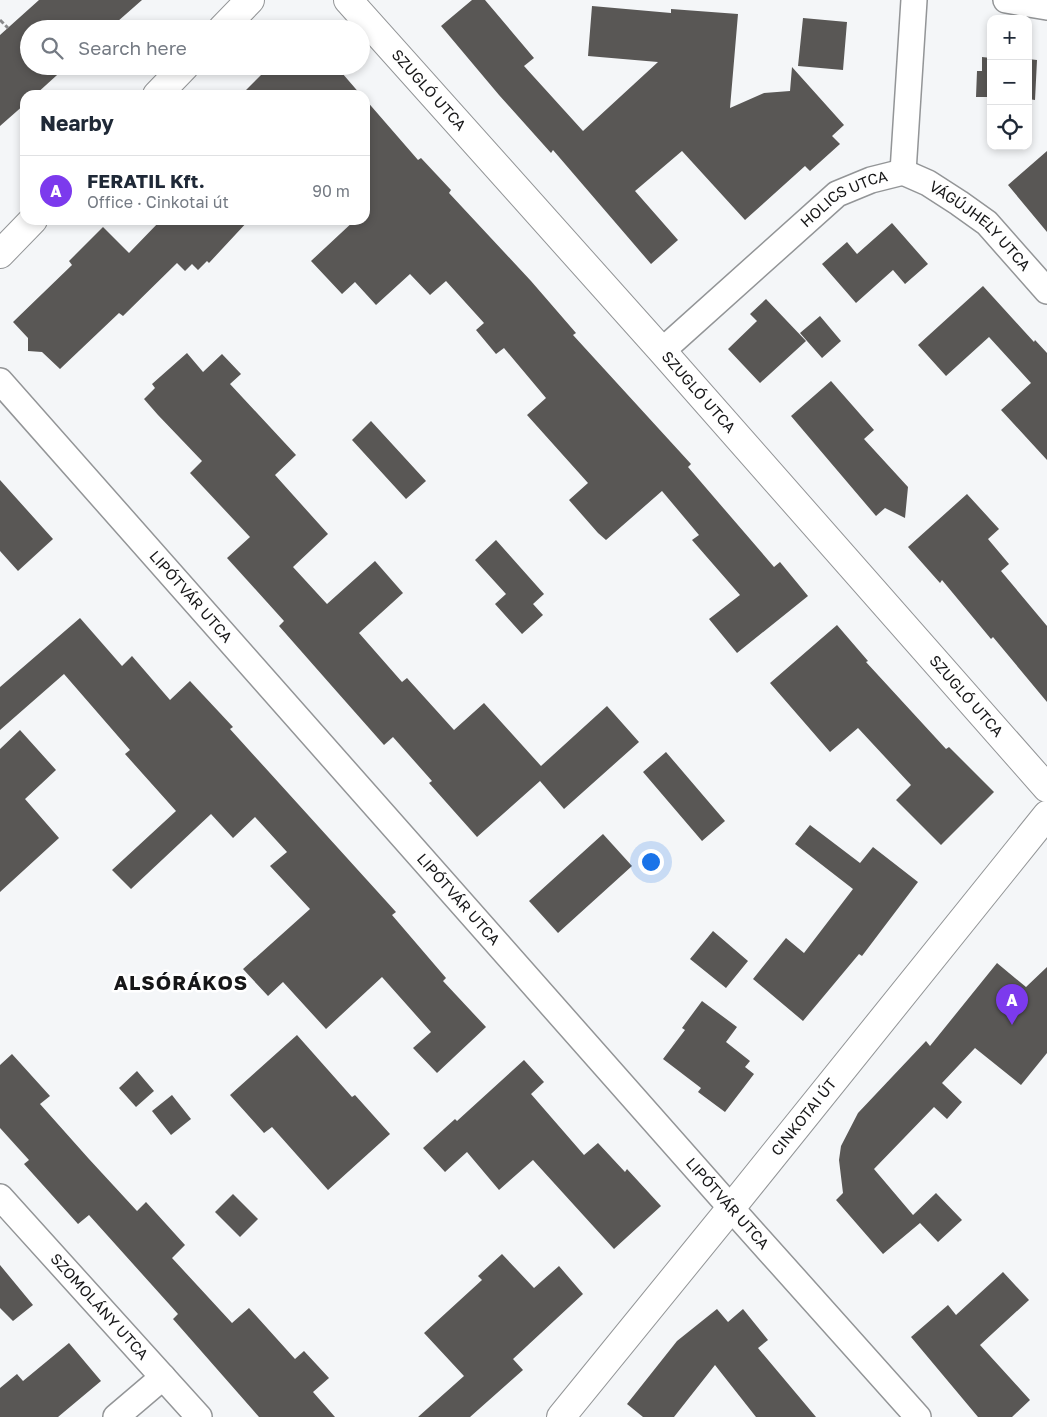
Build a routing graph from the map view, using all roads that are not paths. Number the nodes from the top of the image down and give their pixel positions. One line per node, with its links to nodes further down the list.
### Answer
1 (250, 0): 6 (street)
2 (348, 0): 7 (street, SZUGLÓ UTCA)
3 (914, 0): 11 (street, HOLICS UTCA)
4 (1006, 0): 5 (street)
5 (1047, 7)
6 (231, 20)
7 (366, 20)
8 (370, 25): 15 (street, SZUGLÓ UTCA)
9 (176, 75): 10 (street)
10 (162, 90)
11 (904, 172): 14 (street, VÁGÚJHELY UTCA); 15 (street, HOLICS UTCA)
12 (28, 225): 13 (street)
13 (0, 254)
14 (1047, 292)
15 (662, 351): 17 (street, SZUGLÓ UTCA)
16 (0, 381): 20 (street, LIPÓTVÁR UTCA)
17 (1047, 788)
18 (1047, 815): 20 (street, CINKOTAI ÚT)
19 (0, 1196): 21 (street, SZOMOLÁNY UTCA)
20 (731, 1208): 24 (street, CINKOTAI ÚT); 25 (street, LIPÓTVÁR UTCA)
21 (163, 1377): 22 (street); 23 (street, SZOMOLÁNY UTCA)
22 (116, 1417)
23 (198, 1417)
24 (561, 1417)
25 (918, 1417)

